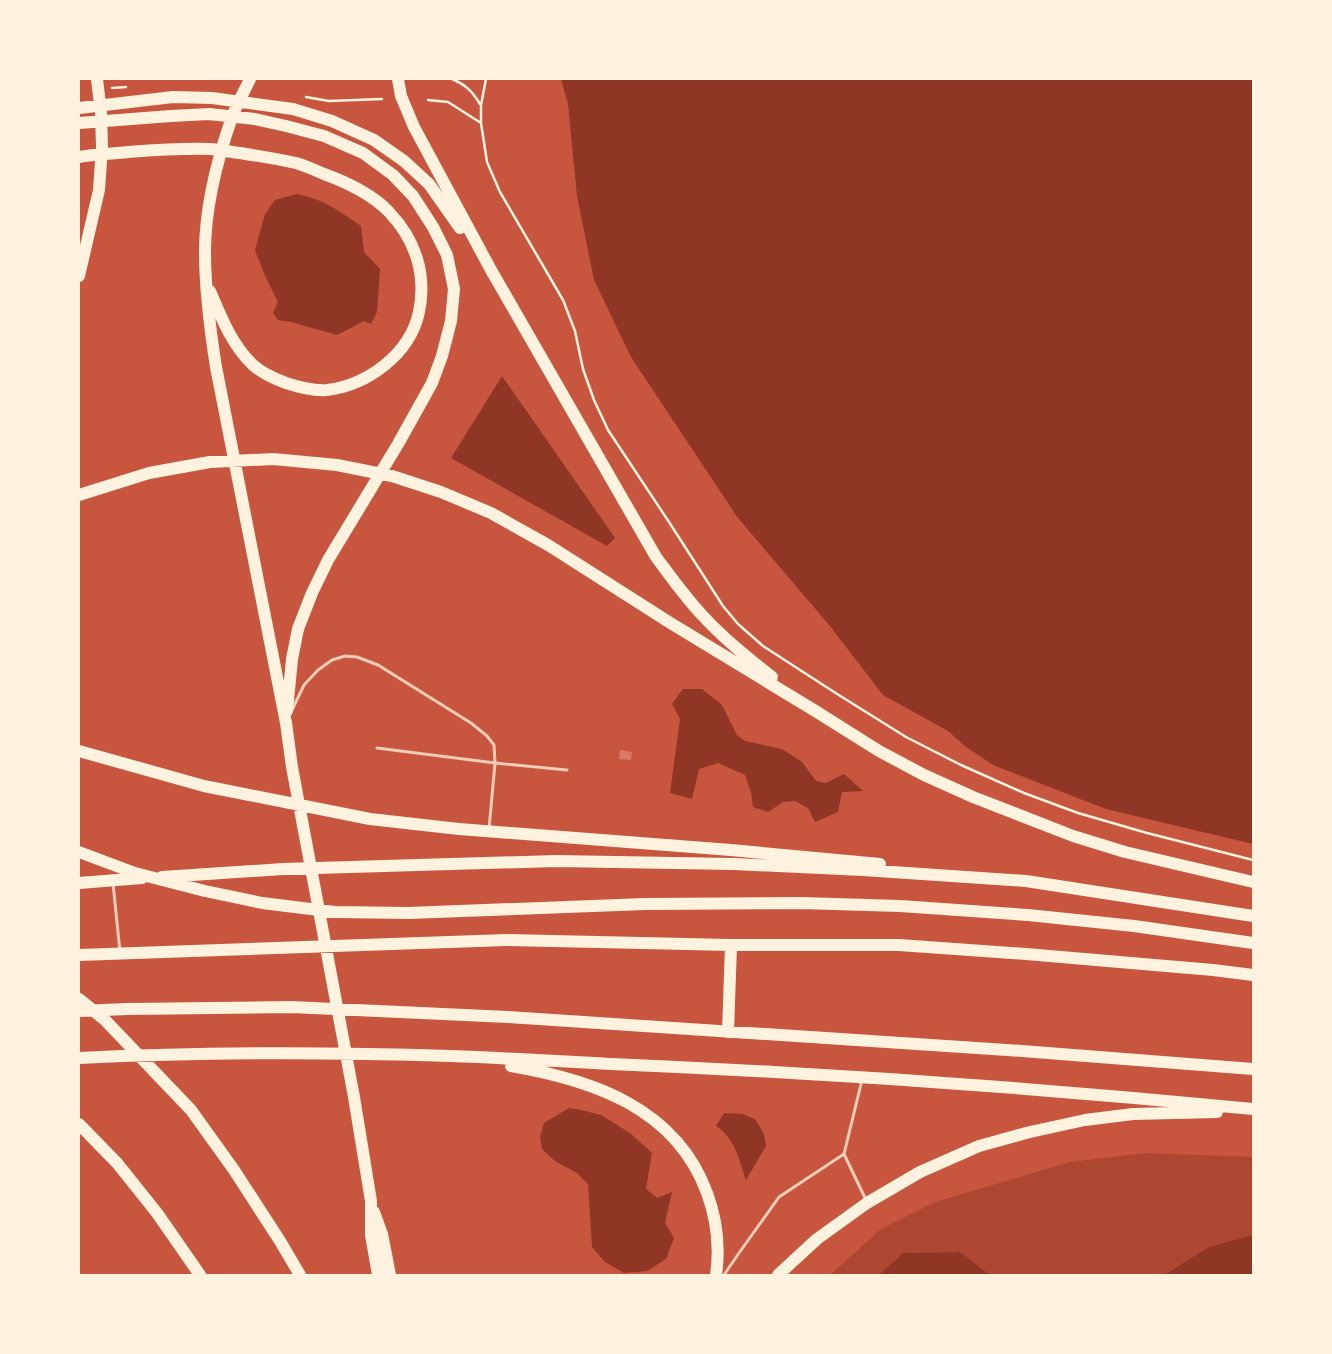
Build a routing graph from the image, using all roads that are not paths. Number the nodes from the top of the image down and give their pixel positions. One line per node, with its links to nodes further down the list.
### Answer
1 (97, 79): 8 (highway)
2 (250, 79): 9 (highway)
3 (398, 79): 7 (highway)
4 (79, 108): 7 (highway)
5 (79, 123): 12 (highway)
6 (79, 157): 9 (highway)
7 (491, 270): 11 (highway)
8 (79, 276)
9 (206, 279): 12 (highway)
10 (79, 495): 11 (highway)
11 (818, 712): 21 (highway)
12 (286, 723): 15 (lane); 39 (highway)
13 (377, 748): 15 (lane)
14 (79, 751): 17 (highway)
15 (495, 763): 16 (lane); 17 (lane)
16 (567, 770)
17 (489, 832): 20 (highway)
18 (79, 852): 24 (highway)
19 (113, 880): 20 (highway); 22 (highway); 26 (lane)
20 (1026, 881): 23 (highway)
21 (1253, 882)
22 (79, 884)
23 (1253, 916)
24 (1253, 944)
25 (731, 945): 26 (highway); 28 (highway); 31 (highway)
26 (120, 954): 27 (highway)
27 (79, 955)
28 (1253, 975)
29 (79, 999): 42 (highway)
30 (79, 1011): 31 (highway)
31 (728, 1032): 34 (highway)
32 (449, 1056): 33 (highway); 35 (highway); 45 (highway)
33 (79, 1058)
34 (1253, 1068)
35 (863, 1078): 36 (highway); 38 (lane)
36 (1253, 1110): 40 (highway)
37 (79, 1124): 41 (highway)
38 (844, 1154): 40 (lane); 46 (lane)
39 (370, 1201): 43 (highway); 44 (highway)
40 (867, 1203): 47 (highway)
41 (200, 1275)
42 (300, 1275)
43 (378, 1275)
44 (390, 1275)
45 (716, 1275)
46 (724, 1275)
47 (778, 1275)

